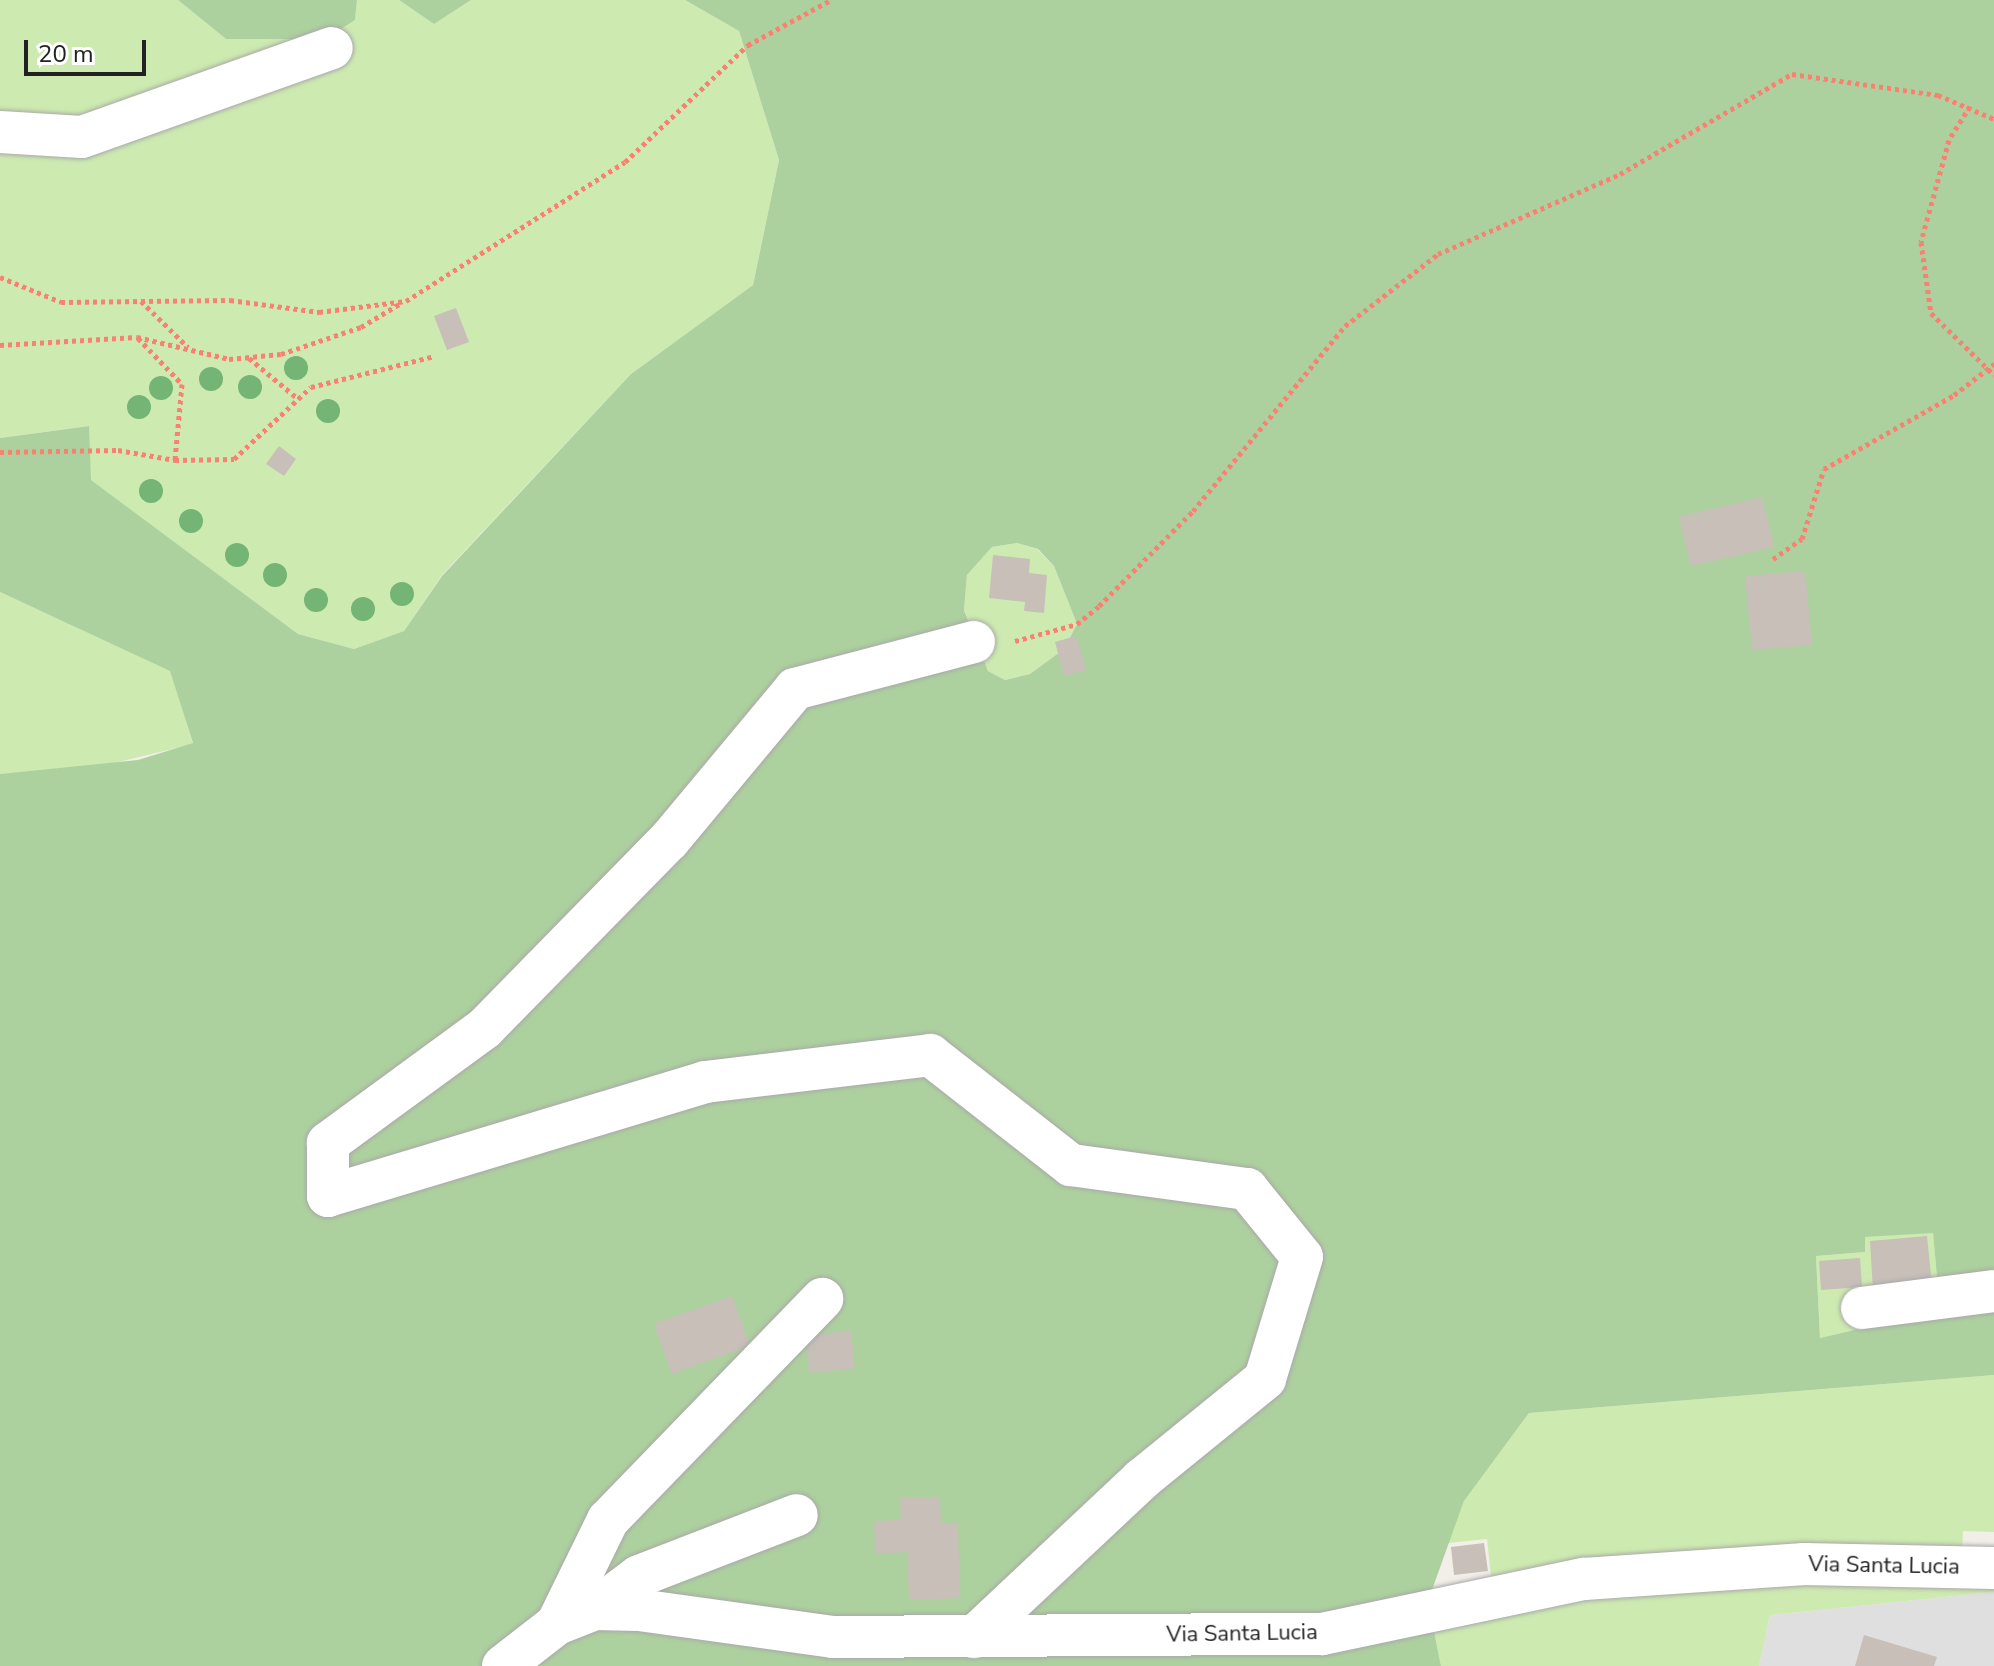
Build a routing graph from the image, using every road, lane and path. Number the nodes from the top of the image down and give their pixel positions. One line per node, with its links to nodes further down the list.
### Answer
1 (831, 0): 8 (path)
2 (332, 48): 5 (street)
3 (1970, 106): 4 (path); 15 (path); 21 (path)
4 (1994, 119)
5 (0, 132)
6 (0, 277): 7 (path)
7 (140, 300): 8 (path); 11 (path)
8 (406, 301): 13 (path)
9 (137, 337): 10 (path); 11 (path); 19 (path)
10 (0, 345)
11 (192, 350): 13 (path)
12 (434, 356): 17 (path)
13 (248, 357): 17 (path)
14 (1994, 364): 15 (path)
15 (1986, 369): 16 (path); 20 (path)
16 (1994, 375)
17 (296, 397): 19 (path)
18 (0, 452): 19 (path)
19 (175, 460)
20 (1773, 559)
21 (974, 642): 29 (street)
22 (1994, 1291): 24 (street)
23 (822, 1299): 28 (street)
24 (1862, 1308)
25 (797, 1515): 27 (street)
26 (1994, 1568): 29 (street, Via Santa Lucia)
27 (595, 1609): 28 (street, Via Santa Lucia); 29 (street, Via Santa Lucia)
28 (557, 1624): 30 (street, Via Santa Lucia)
29 (974, 1637)
30 (503, 1666)

